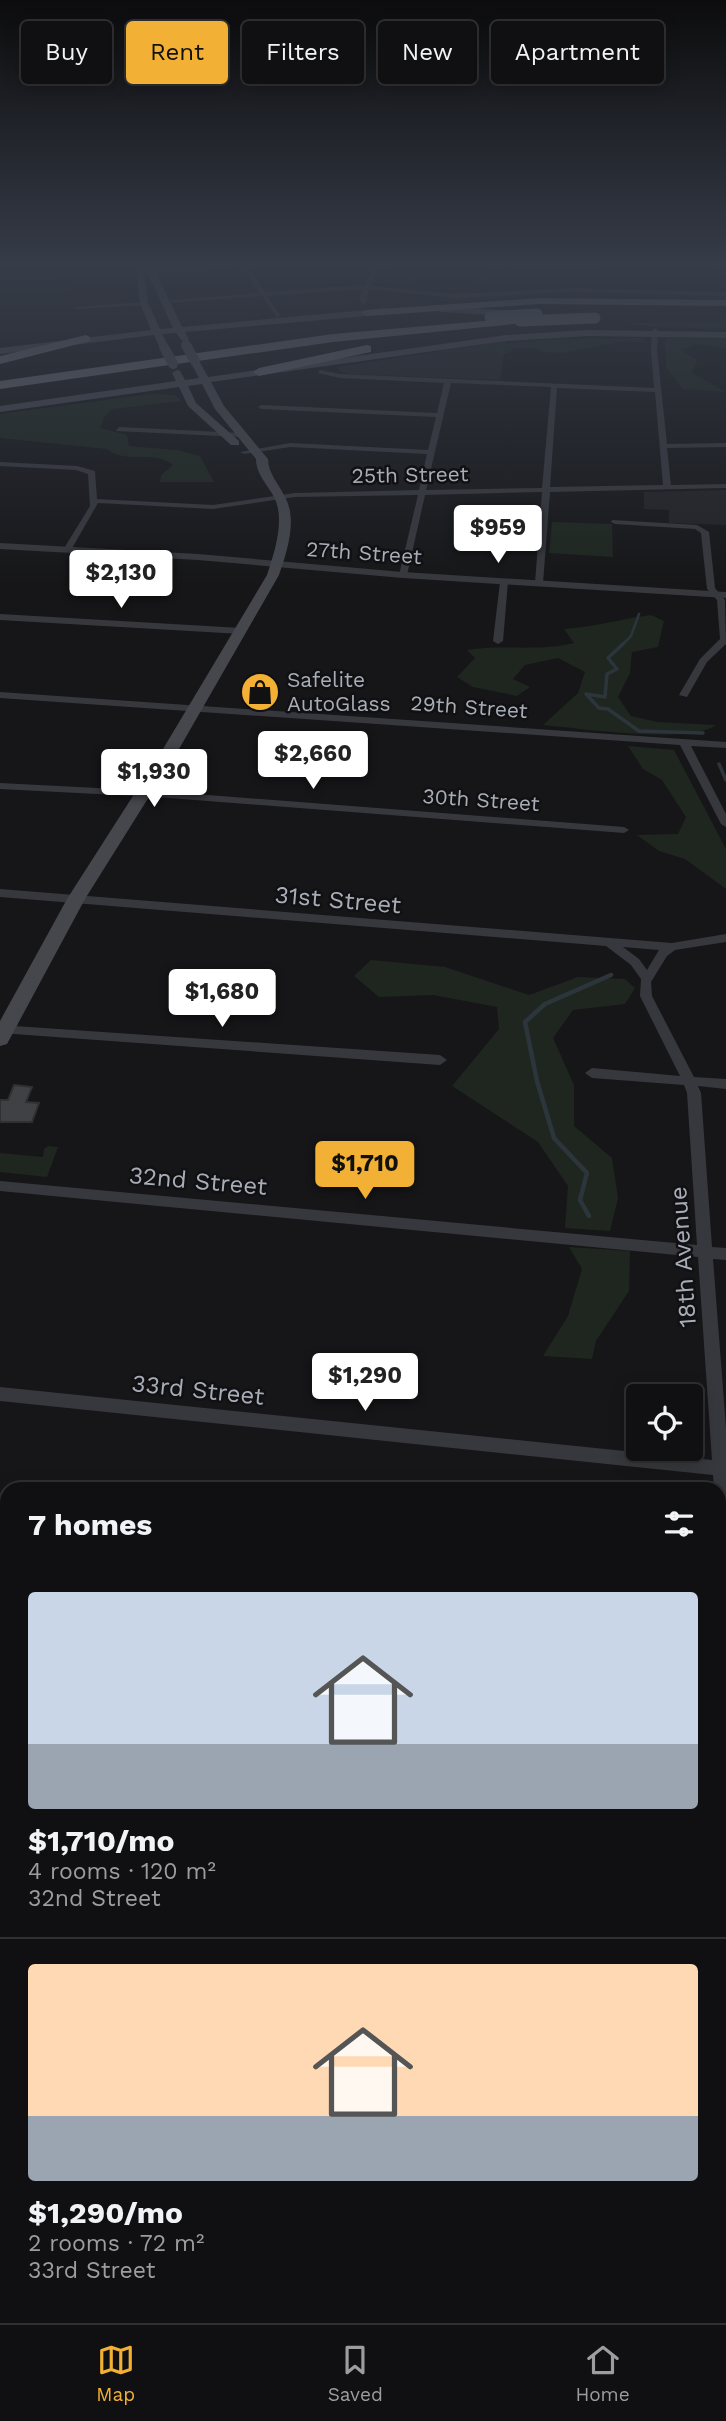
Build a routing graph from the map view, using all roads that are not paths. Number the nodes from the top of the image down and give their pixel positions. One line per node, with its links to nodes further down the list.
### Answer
1 (48, 370): 10 (highway, bridge)
2 (103, 370): 14 (highway, bridge)
3 (176, 370): 13 (main road, bridge)
4 (199, 370): 11 (main road, bridge)
5 (265, 370): 9 (highway, bridge)
6 (272, 370): 9 (main road)
7 (658, 370): 17 (street)
8 (320, 372): 12 (street)
9 (253, 373): 11 (main road); 24 (main road)
10 (0, 377)
11 (204, 380): 13 (main road); 24 (main road)
12 (448, 380): 15 (street); 21 (street)
13 (181, 383): 16 (main road); 18 (main road)
14 (0, 385)
15 (554, 386): 17 (street); 32 (street)
16 (146, 388): 18 (main road); 20 (main road)
17 (659, 390): 26 (street)
18 (190, 400): 23 (main road)
19 (261, 407): 21 (street)
20 (0, 409)
21 (440, 415): 28 (street)
22 (119, 429): 23 (street)
23 (225, 434): 24 (street); 27 (main road)
24 (240, 435): 27 (main road)
25 (726, 445): 26 (street)
26 (663, 446): 31 (street)
27 (249, 451): 28 (street); 34 (main road)
28 (430, 452): 33 (street)
29 (0, 464): 35 (street)
30 (726, 486): 31 (street, 25th Street)
31 (667, 487): 32 (street, 25th Street)
32 (545, 490): 33 (street, 25th Street); 42 (street)
33 (422, 492): 34 (street, 25th Street); 40 (street)
34 (280, 496): 35 (street, 25th Street); 39 (main road)
35 (96, 501): 38 (street)
36 (615, 522): 43 (street)
37 (0, 546): 38 (street, 27th Street)
38 (67, 550): 39 (street, 27th Street)
39 (277, 565): 40 (street, 27th Street); 45 (main road)
40 (403, 575): 41 (street, 27th Street)
41 (505, 582): 42 (street, 27th Street); 46 (street)
42 (539, 583): 43 (street, 27th Street)
43 (721, 594): 48 (street)
44 (0, 617): 45 (street)
45 (241, 631): 49 (main road)
46 (498, 641)
47 (0, 695): 49 (street, 29th Street)
48 (684, 695)
49 (195, 707): 50 (street, 29th Street); 53 (main road)
50 (684, 742): 51 (street, 29th Street); 54 (street)
51 (726, 745)
52 (0, 786): 53 (street, 30th Street)
53 (142, 794): 55 (street, 30th Street); 57 (main road)
54 (726, 824)
55 (624, 830)
56 (0, 893): 57 (street, 31st Street)
57 (76, 899): 59 (street, 31st Street); 62 (main road)
58 (726, 938): 60 (street)
59 (609, 942): 60 (street, 31st Street); 61 (street, 18th Avenue)
60 (672, 947): 61 (street)
61 (646, 978): 65 (street, 18th Avenue)
62 (2, 1033): 63 (street)
63 (440, 1060)
64 (592, 1073): 65 (street)
65 (690, 1081): 66 (street); 68 (street, 18th Avenue)
66 (726, 1084)
67 (0, 1186): 68 (street, 32nd Street)
68 (705, 1252): 69 (street, 32nd Street); 71 (street, 18th Avenue)
69 (726, 1254)
70 (0, 1394): 71 (street, 33rd Street)
71 (723, 1469)

